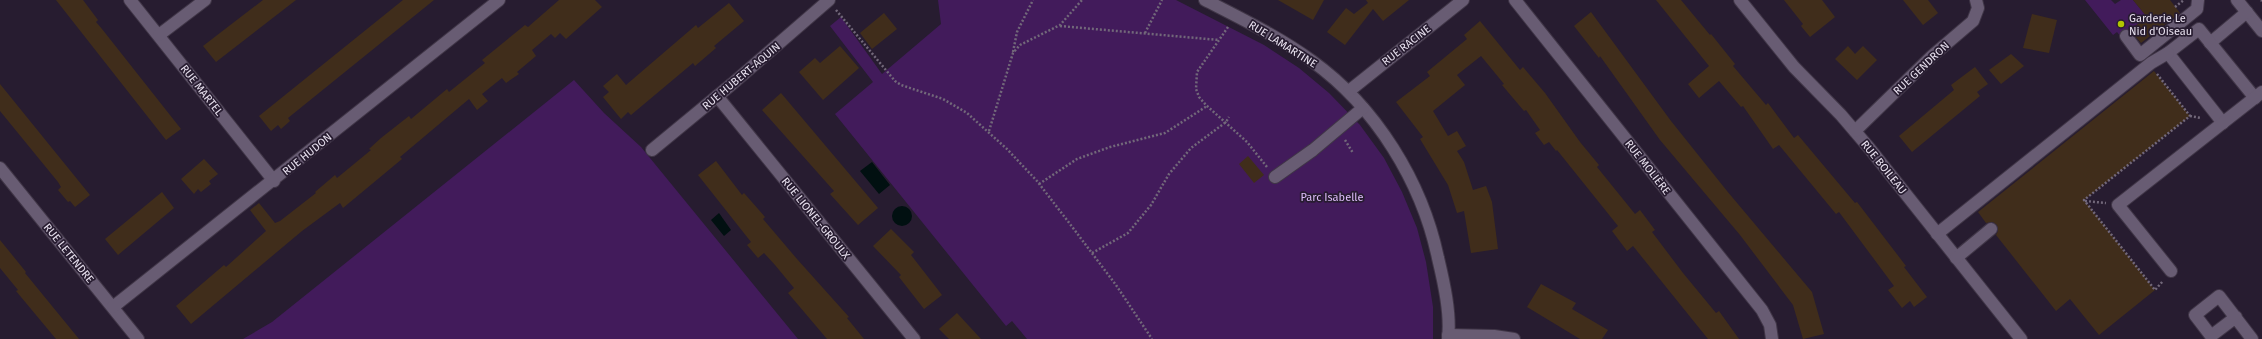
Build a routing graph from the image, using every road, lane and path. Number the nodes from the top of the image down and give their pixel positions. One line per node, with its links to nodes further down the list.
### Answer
1 (130, 0): 22 (street, RUE MARTEL)
2 (205, 0): 22 (street)
3 (499, 0): 41 (street, RUE HUDON)
4 (1033, 0): 26 (path)
5 (1082, 0): 18 (path)
6 (1162, 0): 21 (path)
7 (1205, 0): 28 (street, RUE LAMARTINE)
8 (1463, 0): 28 (street, RUE RACINE)
9 (1515, 0): 58 (street, RUE MOLIÈRE)
10 (1740, 0): 36 (street, RUE BOILEAU)
11 (1976, 0): 36 (street, RUE GENDRON)
12 (2184, 0): 16 (path)
13 (2198, 0): 23 (street)
14 (2237, 0): 17 (street)
15 (832, 4): 30 (street, RUE HUBERT-AQUIN); 37 (path)
16 (2175, 7)
17 (2247, 12): 20 (street); 25 (street)
18 (1060, 26): 21 (path); 26 (path)
19 (1229, 26): 24 (path)
20 (2262, 31)
21 (1145, 33): 24 (path)
22 (159, 35): 41 (street, RUE MARTEL)
23 (2126, 36)
24 (1219, 40): 31 (path)
25 (2210, 43): 27 (street); 29 (street)
26 (1013, 53): 37 (path)
27 (2168, 53): 35 (street); 46 (street)
28 (1349, 92): 32 (street, RUE LAMARTINE)
29 (2258, 95): 35 (street)
30 (718, 96): 38 (street, RUE HUBERT-AQUIN); 55 (street, RUE LIONEL-GROULX)
31 (1207, 106): 34 (path); 42 (path)
32 (1363, 108): 40 (street); 52 (street, RUE LAMARTINE)
33 (1229, 117): 34 (path)
34 (1226, 122): 40 (path); 47 (path)
35 (2223, 123): 44 (street)
36 (1855, 131): 46 (street, RUE BOILEAU)
37 (989, 132): 42 (path)
38 (652, 150)
39 (0, 168): 50 (street, RUE LETENDRE)
40 (1275, 177)
41 (274, 181): 50 (street, RUE HUDON)
42 (1039, 184): 47 (path)
43 (2084, 200): 44 (path)
44 (2118, 205): 49 (street)
45 (1991, 229): 48 (street)
46 (1937, 234): 48 (street, RUE BOILEAU)
47 (1092, 253): 56 (path)
48 (1956, 258): 59 (street, RUE BOILEAU)
49 (2171, 271)
50 (113, 308): 54 (street, RUE LETENDRE)
51 (2236, 317): 53 (street); 53 (street); 60 (street)
52 (1448, 337): 57 (street)
53 (2209, 337)
54 (138, 339)
55 (914, 339)
56 (1152, 339)
57 (1514, 339)
58 (1772, 339)
59 (2021, 339)
60 (2252, 339)

